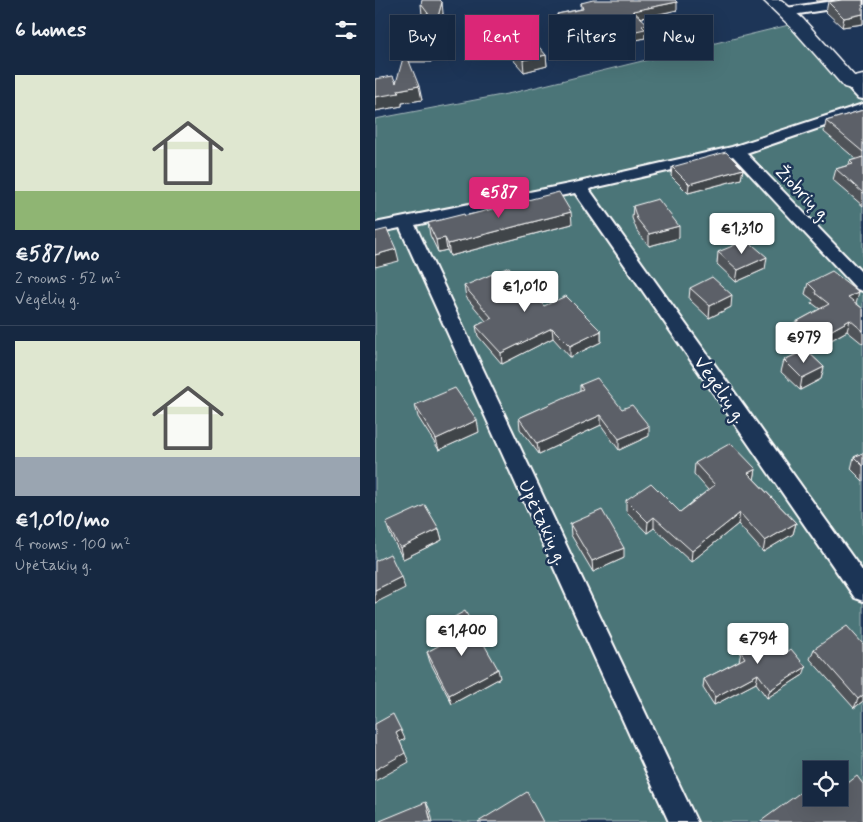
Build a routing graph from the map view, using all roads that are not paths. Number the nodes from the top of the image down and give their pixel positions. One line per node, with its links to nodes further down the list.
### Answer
1 (771, 0): 3 (main road)
2 (863, 0): 3 (street)
3 (786, 12): 4 (main road)
4 (859, 86)
5 (863, 108): 6 (street)
6 (736, 151): 7 (street); 10 (street, Žiobrių g.)
7 (579, 187): 8 (street); 11 (street, Vėgėlių g.)
8 (405, 221): 9 (street); 12 (street, Upėtakių g.)
9 (375, 228)
10 (863, 285)
11 (863, 591)
12 (683, 822)

